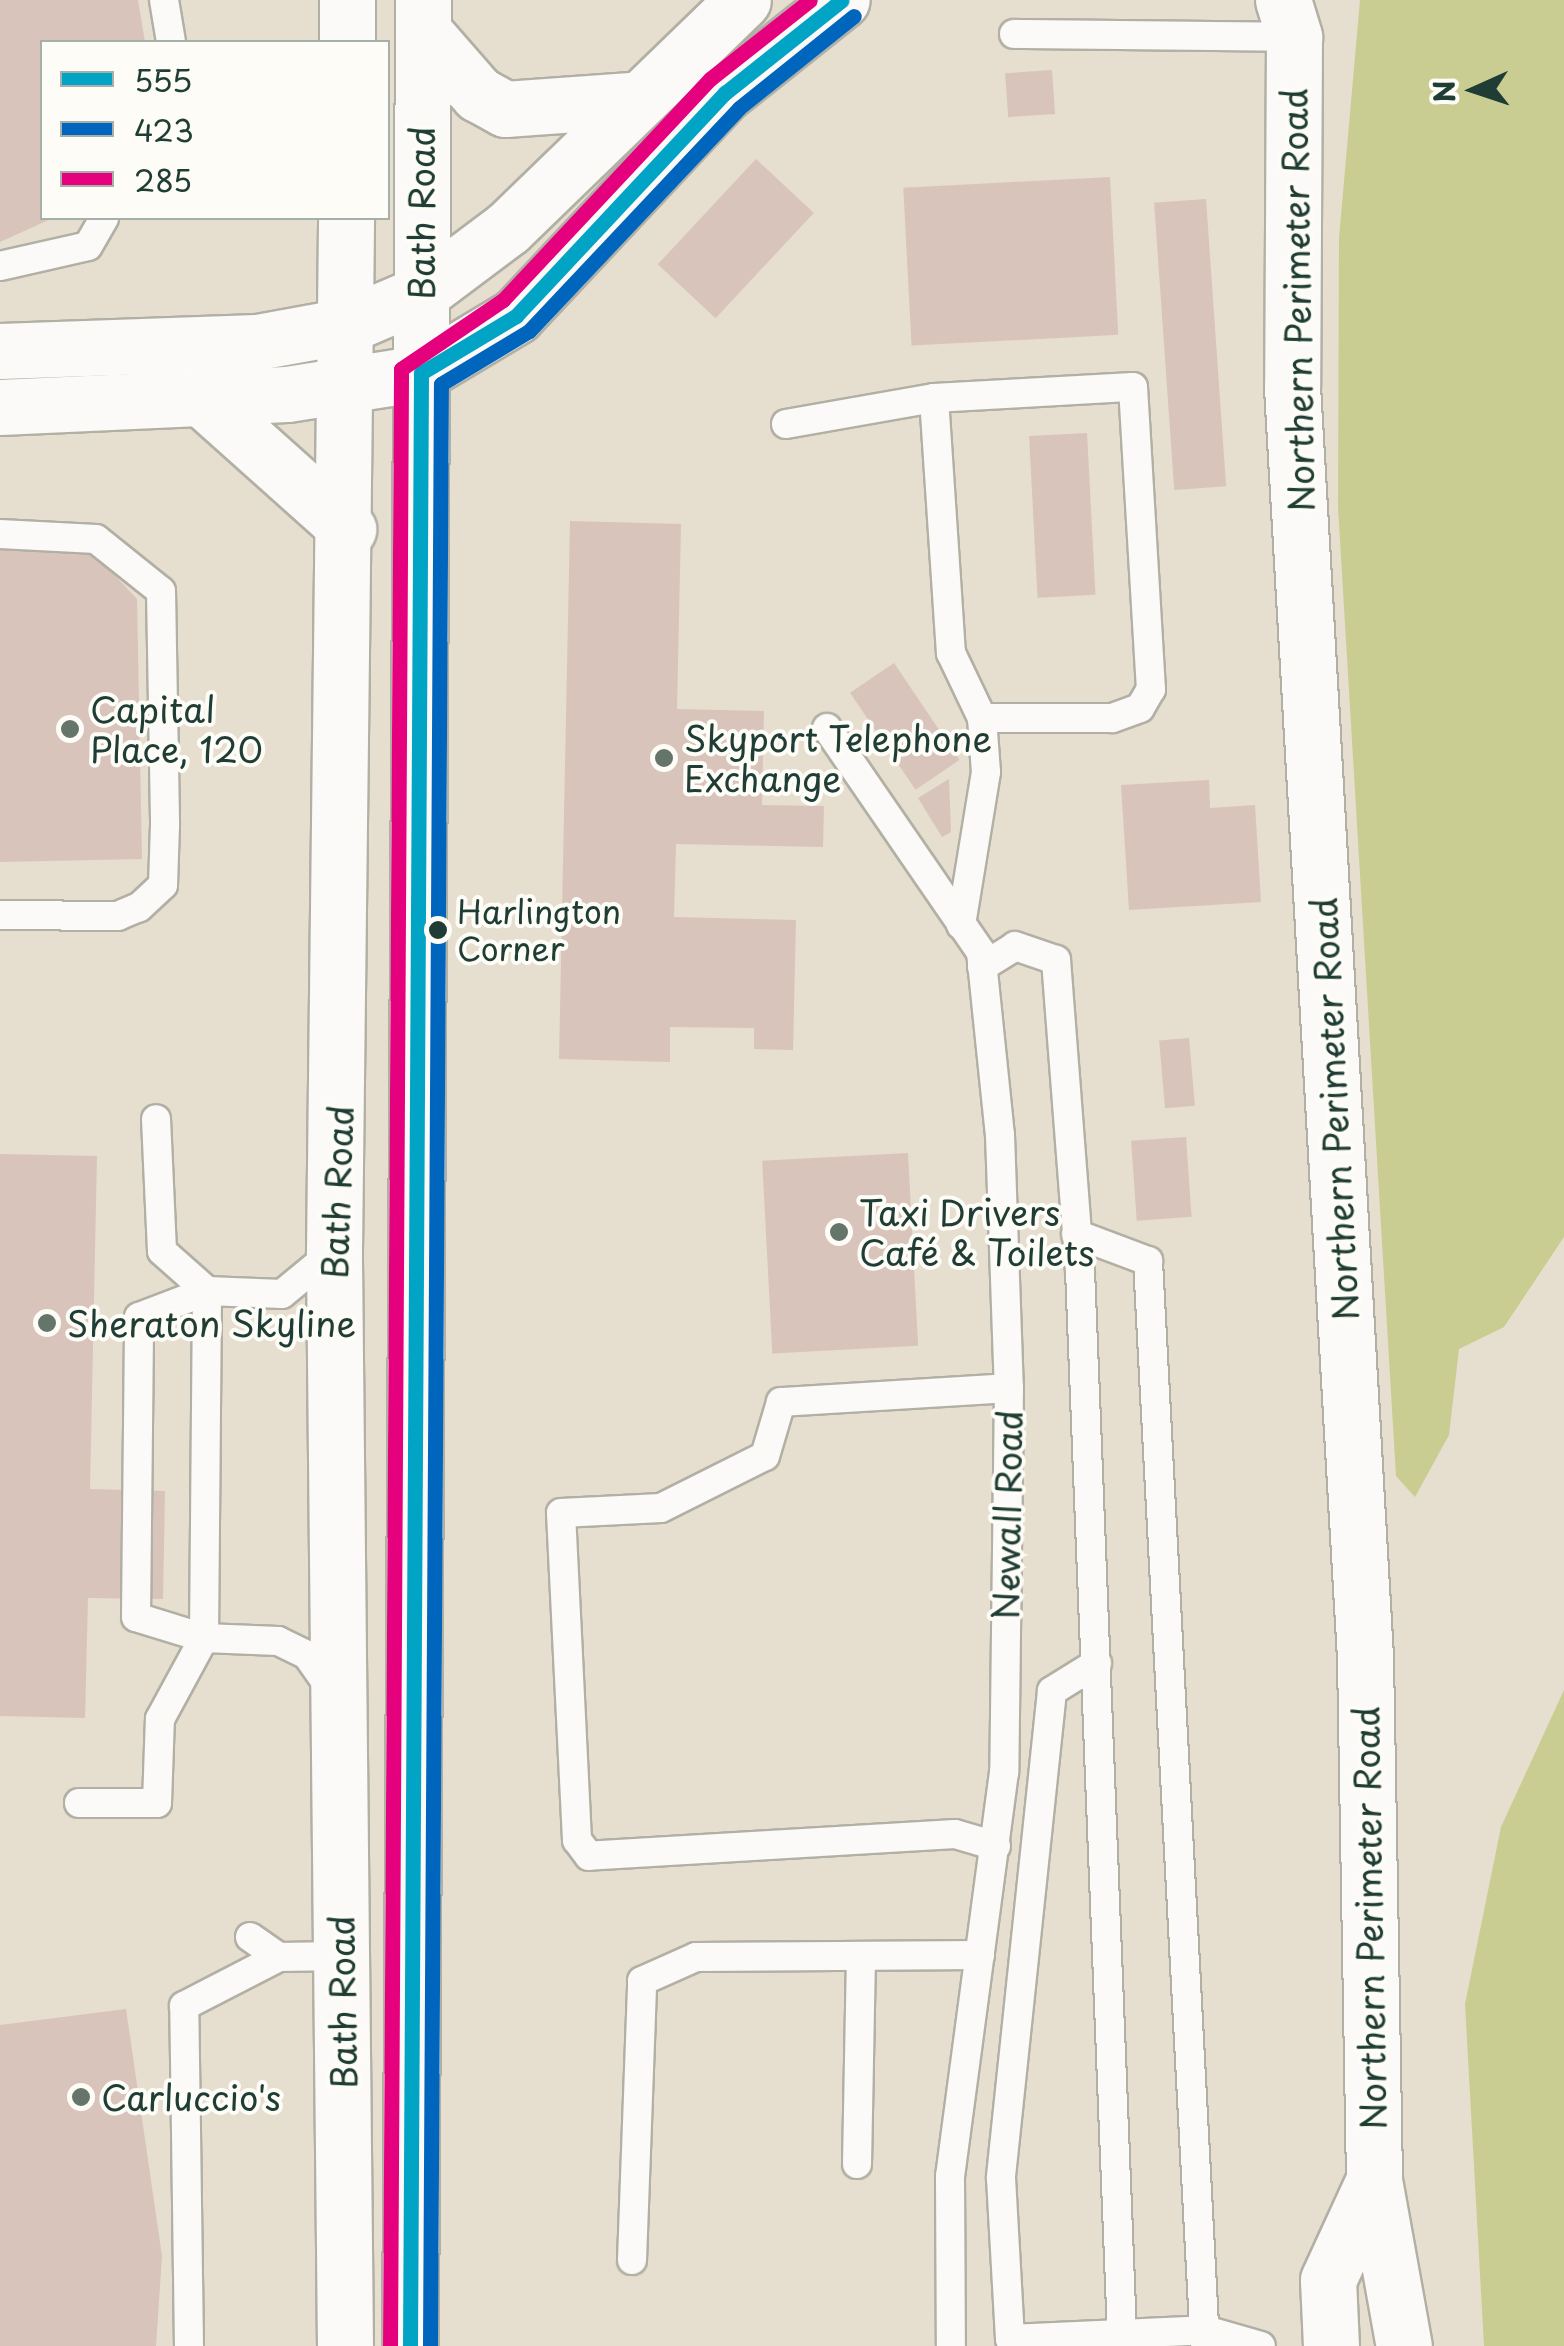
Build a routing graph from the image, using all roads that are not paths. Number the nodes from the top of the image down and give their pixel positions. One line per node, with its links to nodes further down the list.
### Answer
1 (164, 0): 8 (lane)
2 (348, 0): 9 (main road)
3 (743, 0): 10 (main road)
4 (842, 0): 17 (main road)
5 (1296, 12): 7 (lane); 46 (main road, Northern Perimeter Road)
6 (423, 16): 10 (main road); 14 (main road, Bath Road)
7 (1014, 34)
8 (171, 40)
9 (347, 40)
10 (631, 100): 14 (main road)
11 (103, 220): 13 (lane)
12 (346, 220): 15 (main road, Bath Road)
13 (0, 266)
14 (420, 294): 15 (main road); 17 (main road, Bath Road)
15 (346, 326): 16 (main road); 18 (main road, Bath Road)
16 (0, 351)
17 (421, 373): 18 (main road); 53 (main road, Bath Road)
18 (346, 386): 19 (main road); 23 (main road, Bath Road)
19 (197, 394): 21 (main road); 23 (main road)
20 (934, 398): 22 (lane); 25 (lane); 25 (lane)
21 (0, 408)
22 (786, 424)
23 (348, 529): 32 (main road, Bath Road)
24 (0, 534): 27 (lane)
25 (982, 718): 28 (lane)
26 (827, 728): 28 (lane, Newall Road)
27 (0, 916)
28 (961, 924): 29 (lane, Newall Road)
29 (982, 967): 31 (lane); 34 (lane, Newall Road)
30 (156, 1119): 33 (lane)
31 (1076, 1234): 36 (lane); 49 (lane)
32 (334, 1251): 33 (lane); 37 (main road, Bath Road)
33 (207, 1290): 35 (lane); 35 (lane)
34 (1010, 1388): 39 (lane, Newall Road); 39 (lane)
35 (204, 1638): 37 (lane); 38 (lane)
36 (1097, 1663): 48 (lane); 48 (lane)
37 (336, 1697): 42 (main road, Bath Road)
38 (79, 1803)
39 (996, 1846): 41 (lane, Newall Road)
40 (250, 1936): 44 (lane)
41 (980, 1955): 43 (lane); 54 (lane, Newall Road)
42 (341, 1956): 44 (lane); 52 (main road, Bath Road)
43 (861, 1956): 45 (lane); 47 (lane)
44 (278, 1957): 51 (lane)
45 (857, 2164)
46 (1374, 2180): 55 (main road, Northern Perimeter Road); 56 (main road, Northern Perimeter Road)
47 (632, 2260)
48 (1122, 2333): 49 (lane)
49 (1205, 2338): 50 (lane)
50 (1246, 2342)
51 (189, 2346)
52 (345, 2346)
53 (410, 2346)
54 (951, 2346)
55 (1331, 2346)
56 (1404, 2346)

